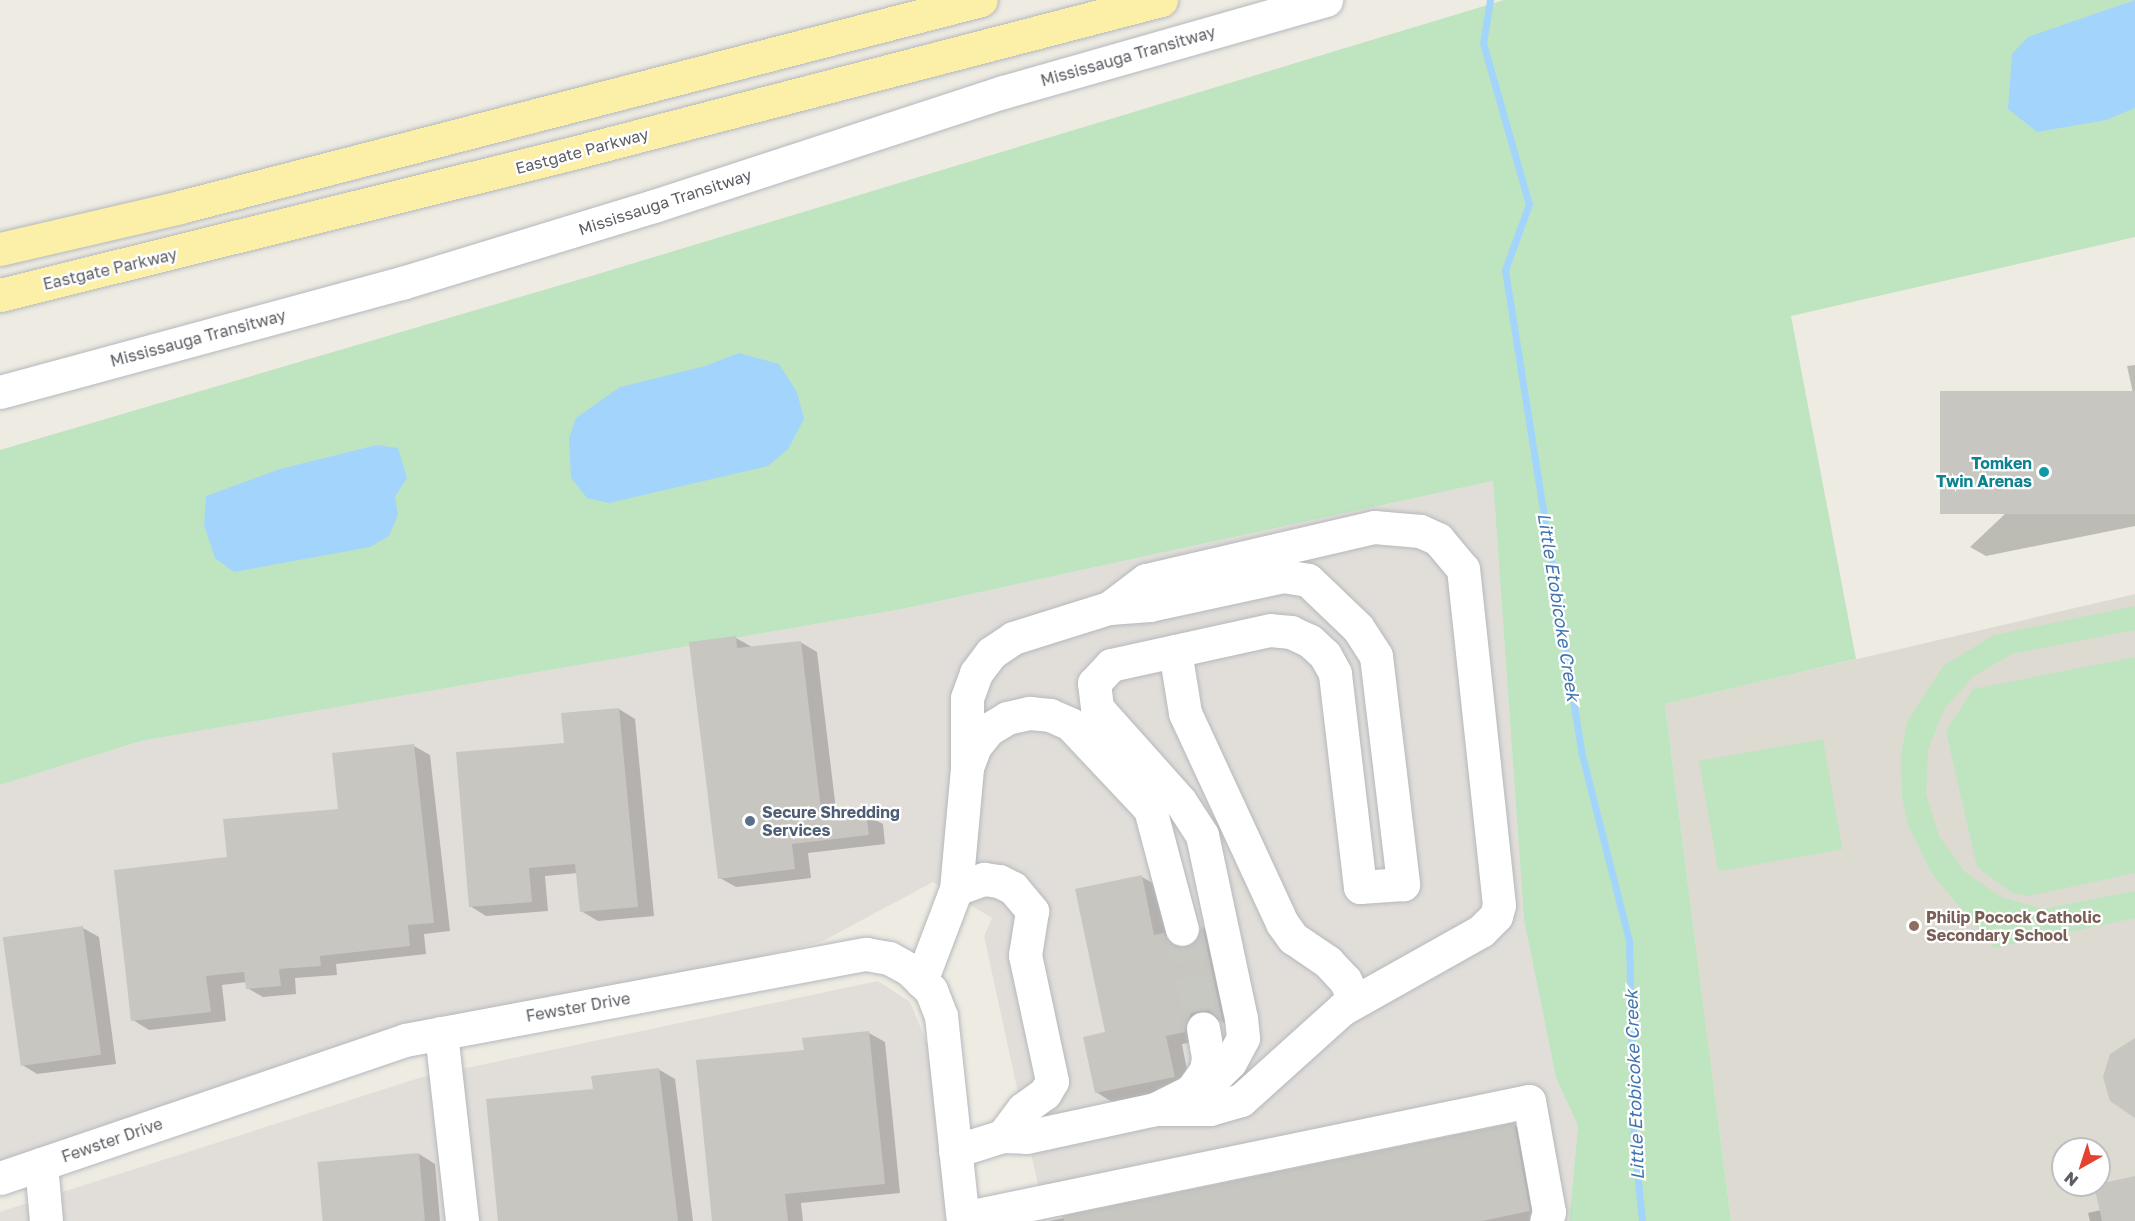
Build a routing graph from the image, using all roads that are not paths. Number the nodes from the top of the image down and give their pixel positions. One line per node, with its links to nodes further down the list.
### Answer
1 (981, 0): 4 (main road)
2 (1161, 0): 5 (main road, Eastgate Parkway)
3 (1326, 0): 6 (street, Mississauga Transitway)
4 (0, 249)
5 (0, 295)
6 (0, 392)
7 (1109, 608): 8 (street); 9 (street); 13 (street)
8 (1175, 651): 10 (street); 13 (street)
9 (967, 767): 10 (street); 11 (street)
10 (1193, 817): 16 (street)
11 (956, 889): 12 (street); 18 (street)
12 (921, 981): 15 (street, Fewster Drive); 19 (street, Fewster Drive)
13 (1355, 1001): 17 (street)
14 (1203, 1028): 16 (street)
15 (441, 1033): 20 (street, Fewster Drive); 24 (street)
16 (1190, 1092): 17 (street)
17 (1155, 1109): 18 (street)
18 (1003, 1136): 19 (street)
19 (955, 1151): 22 (street, Fewster Drive)
20 (41, 1164): 21 (street, Fewster Drive); 23 (street)
21 (0, 1178)
22 (963, 1220): 25 (street)
23 (46, 1221)
24 (462, 1221)
25 (1546, 1221)

